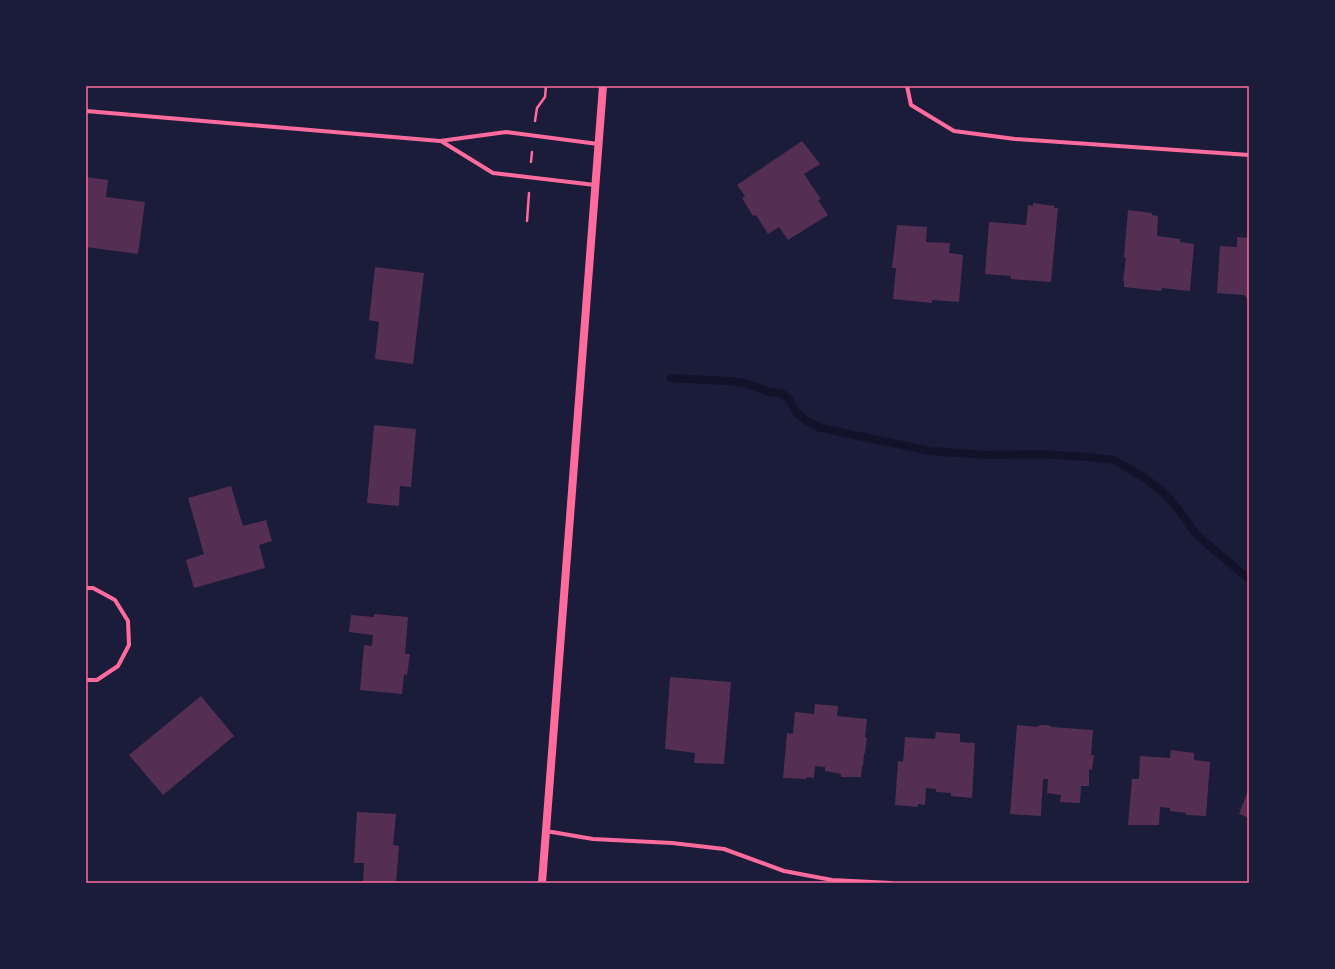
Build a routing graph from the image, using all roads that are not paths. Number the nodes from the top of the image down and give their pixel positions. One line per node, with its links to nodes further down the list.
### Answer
1 (604, 86): 5 (main road)
2 (907, 86): 6 (street)
3 (86, 111): 4 (street)
4 (440, 141): 5 (street); 7 (street)
5 (598, 144): 7 (main road)
6 (1249, 155)
7 (595, 185): 10 (main road)
8 (86, 588): 9 (street)
9 (86, 680)
10 (546, 831): 11 (street); 12 (main road)
11 (856, 882): 13 (street)
12 (542, 883)
13 (891, 883)

